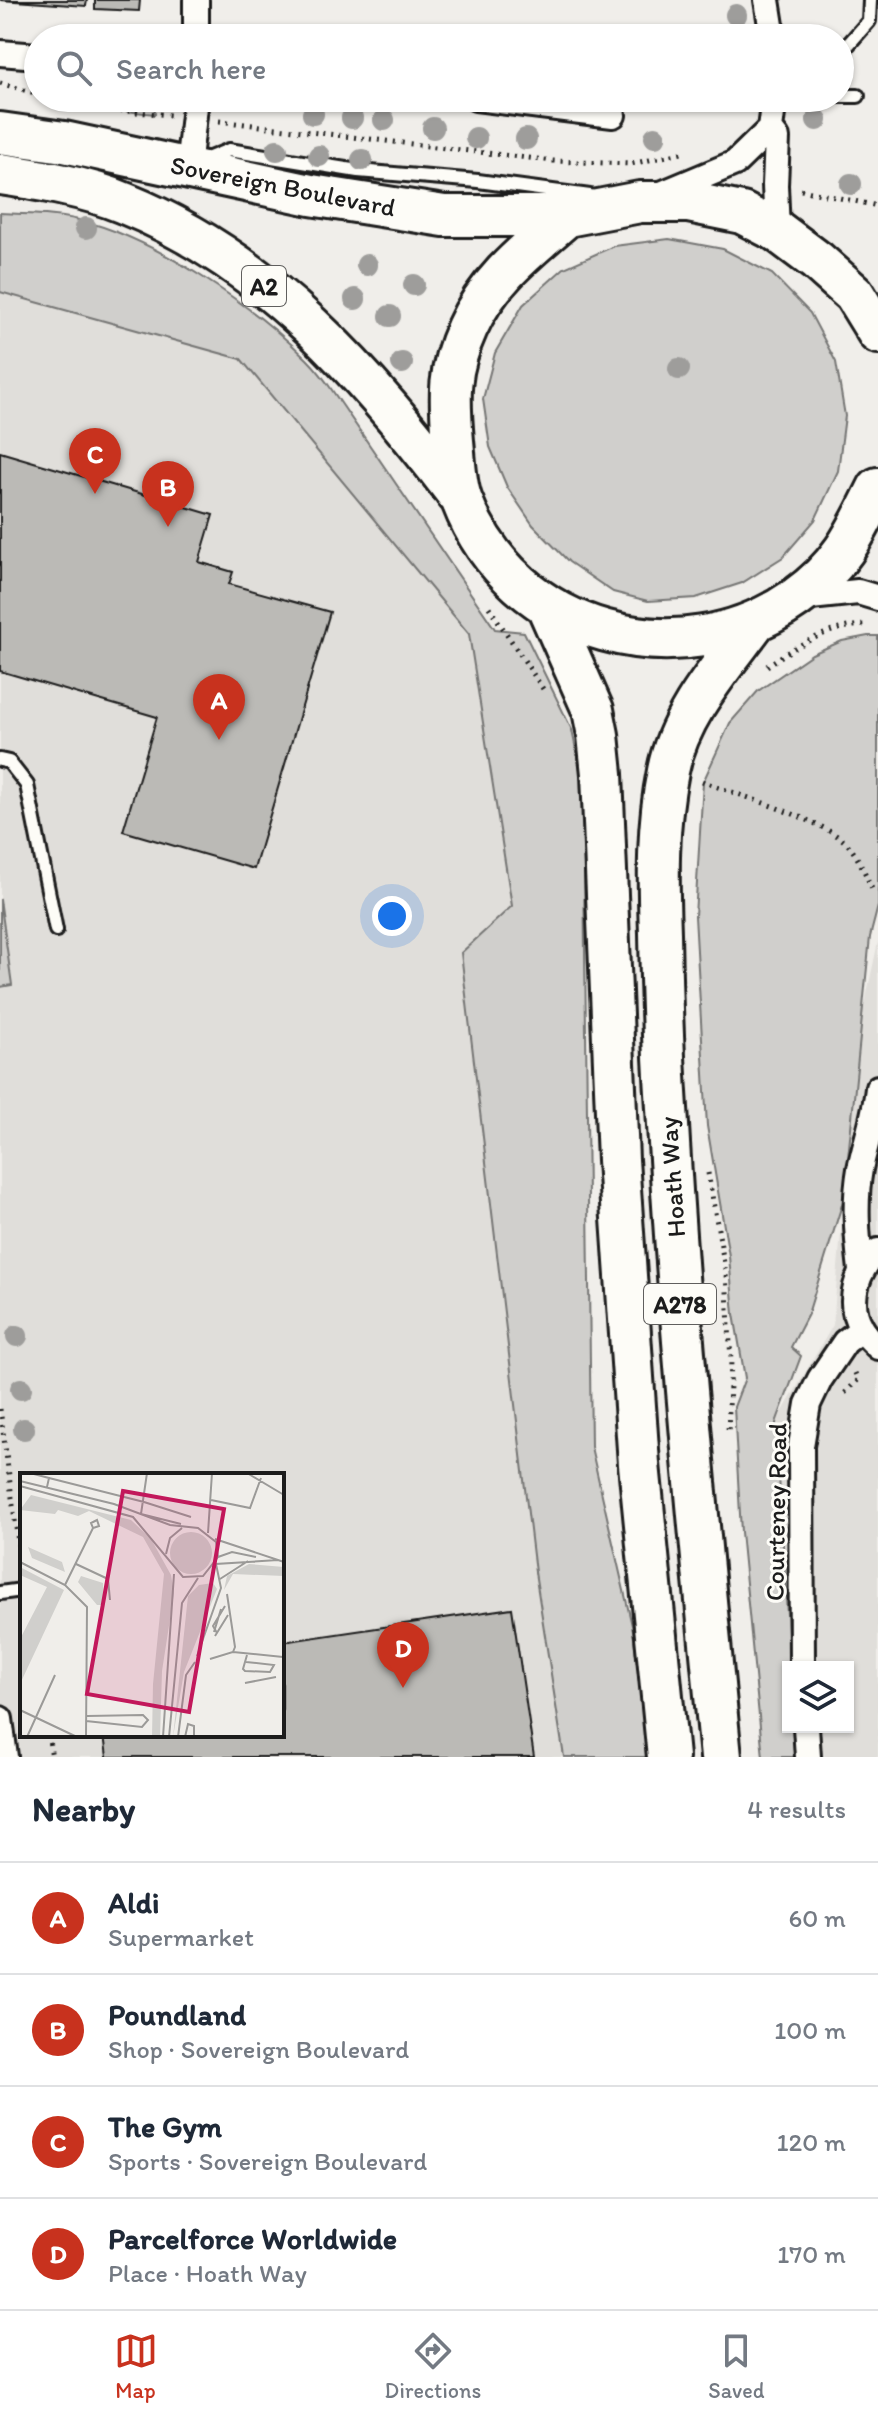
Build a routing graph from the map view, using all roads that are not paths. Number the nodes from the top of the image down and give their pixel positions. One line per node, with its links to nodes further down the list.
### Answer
1 (196, 0): 4 (street)
2 (767, 0): 5 (street)
3 (870, 0): 6 (lane)
4 (196, 24)
5 (771, 24)
6 (854, 38)
7 (0, 53): 8 (street)
8 (24, 55)
9 (854, 96): 10 (lane)
10 (858, 96)
11 (194, 112): 17 (street)
12 (589, 112): 14 (street)
13 (772, 112): 15 (street)
14 (613, 115)
15 (770, 129): 19 (street); 21 (street)
16 (0, 133): 17 (main road, Sovereign Boulevard)
17 (188, 167): 19 (lane); 20 (main road, Sovereign Boulevard)
18 (0, 174): 26 (main road, A2)
19 (640, 202): 20 (main road, Sovereign Boulevard); 21 (main road, Sovereign Boulevard)
20 (567, 216): 26 (main road)
21 (777, 231): 22 (main road, Sovereign Boulevard)
22 (817, 261): 23 (main road); 24 (main road, Sovereign Boulevard)
23 (878, 277)
24 (878, 333)
25 (878, 488): 27 (main road)
26 (461, 498): 29 (main road)
27 (796, 598): 28 (street); 30 (main road)
28 (878, 598)
29 (547, 606): 30 (main road); 43 (main road, Hoath Way / A278)
30 (756, 621): 44 (main road, Hoath Way / A278)
31 (0, 760): 32 (lane)
32 (56, 930)
33 (877, 1104): 35 (street)
34 (878, 1251): 35 (street)
35 (861, 1270): 36 (street)
36 (870, 1338): 39 (street, Courteney Road)
37 (20, 1590): 38 (lane)
38 (0, 1593)
39 (802, 1661)
40 (0, 1719): 42 (street)
41 (806, 1733): 45 (street)
42 (5, 1757)
43 (668, 1757)
44 (721, 1757)
45 (808, 1757)

